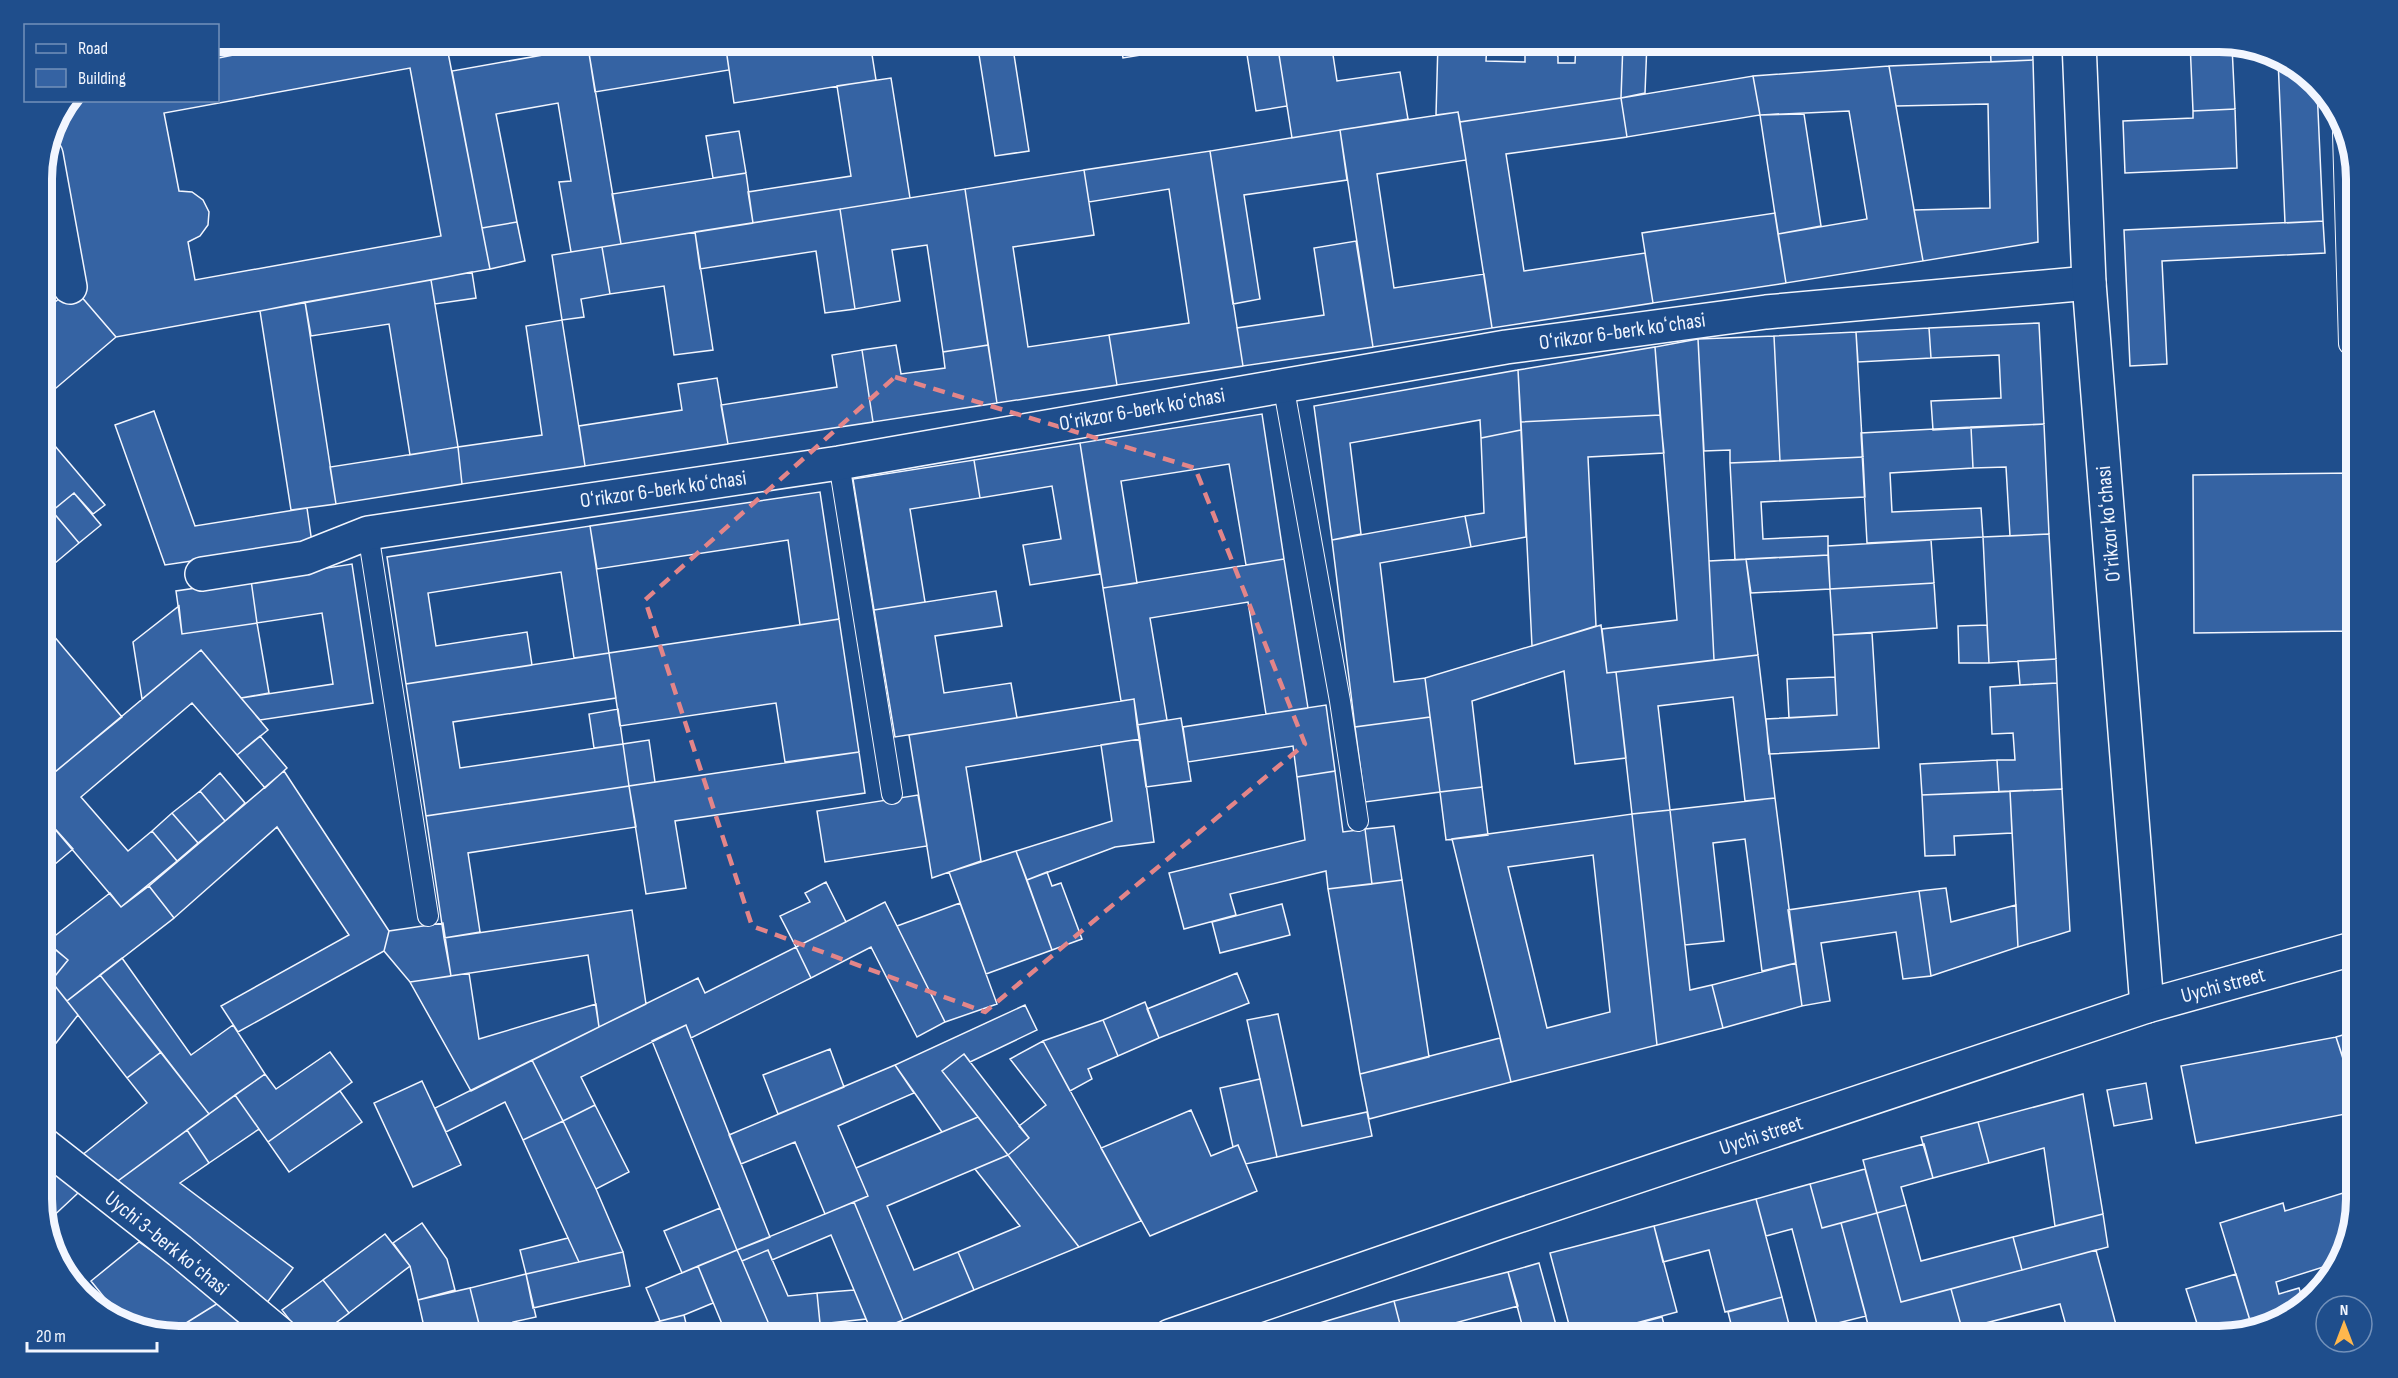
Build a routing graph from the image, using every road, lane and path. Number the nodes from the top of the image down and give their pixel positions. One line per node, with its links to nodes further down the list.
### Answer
1 (2079, 52): 5 (street, Oʻrikzor koʻchasi)
2 (2344, 161): 4 (lane)
3 (53, 194): 6 (street)
4 (2345, 204)
5 (2089, 283): 7 (street, Oʻrikzor 6-berk koʻchasi); 15 (street, Oʻrikzor koʻchasi)
6 (70, 287)
7 (1283, 384): 8 (street, Oʻrikzor 6-berk koʻchasi); 12 (lane)
8 (840, 463): 9 (street, Oʻrikzor 6-berk koʻchasi); 11 (lane)
9 (368, 533): 10 (street, Oʻrikzor 6-berk koʻchasi); 13 (lane)
10 (202, 574)
11 (892, 795)
12 (1358, 821)
13 (429, 916)
14 (2346, 951): 15 (street, Uychi street)
15 (2147, 1006): 18 (street, Uychi street)
16 (53, 1158): 17 (street, Uychi 3-berk koʻchasi)
17 (270, 1326)
18 (1209, 1326)

